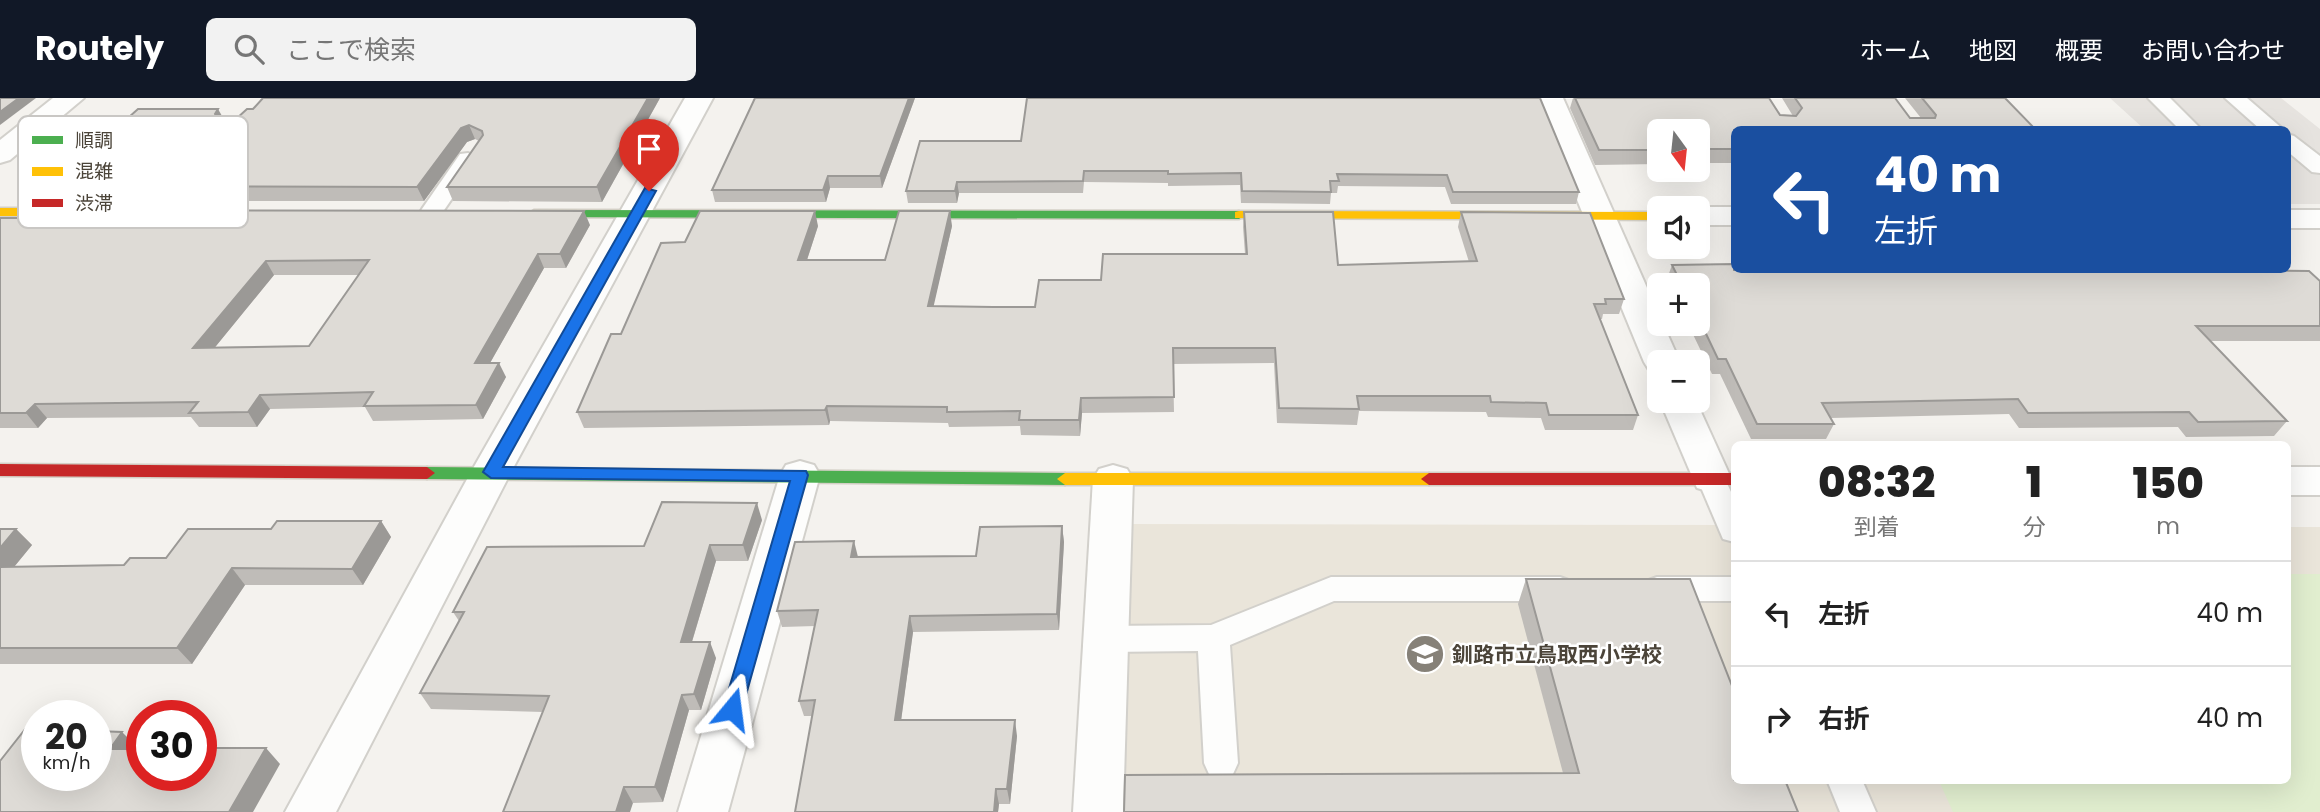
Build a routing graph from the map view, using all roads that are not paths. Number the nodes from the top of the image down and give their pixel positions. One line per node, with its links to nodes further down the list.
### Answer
1 (70, 98): 6 (street)
2 (699, 98): 18 (street)
3 (1549, 98): 19 (street)
4 (2158, 98): 7 (lane)
5 (2235, 98): 8 (lane)
6 (48, 116)
7 (2188, 126)
8 (2269, 126)
9 (18, 140): 12 (street)
10 (2291, 143): 13 (lane)
11 (476, 148): 16 (lane)
12 (0, 154)
13 (2320, 167)
14 (0, 212): 15 (street)
15 (18, 212)
16 (430, 214)
17 (513, 214): 18 (street)
18 (637, 214): 19 (street); 28 (street)
19 (1600, 216): 20 (street); 25 (street)
20 (1647, 216)
21 (1710, 216): 22 (street)
22 (1731, 216)
23 (2291, 219): 24 (street)
24 (2320, 219)
25 (1657, 350)
26 (1685, 413): 30 (street)
27 (0, 470): 28 (street)
28 (491, 472): 29 (street); 40 (street)
29 (800, 475): 31 (street); 41 (street)
30 (1723, 478): 31 (street); 34 (lane)
31 (1113, 479): 37 (street)
32 (2291, 481): 33 (street)
33 (2320, 481)
34 (1731, 517)
35 (1731, 589): 36 (lane)
36 (1213, 638): 37 (lane); 38 (lane)
37 (1106, 639): 42 (street)
38 (1221, 763)
39 (1846, 784): 43 (lane)
40 (310, 812)
41 (703, 812)
42 (1098, 812)
43 (1858, 812)

